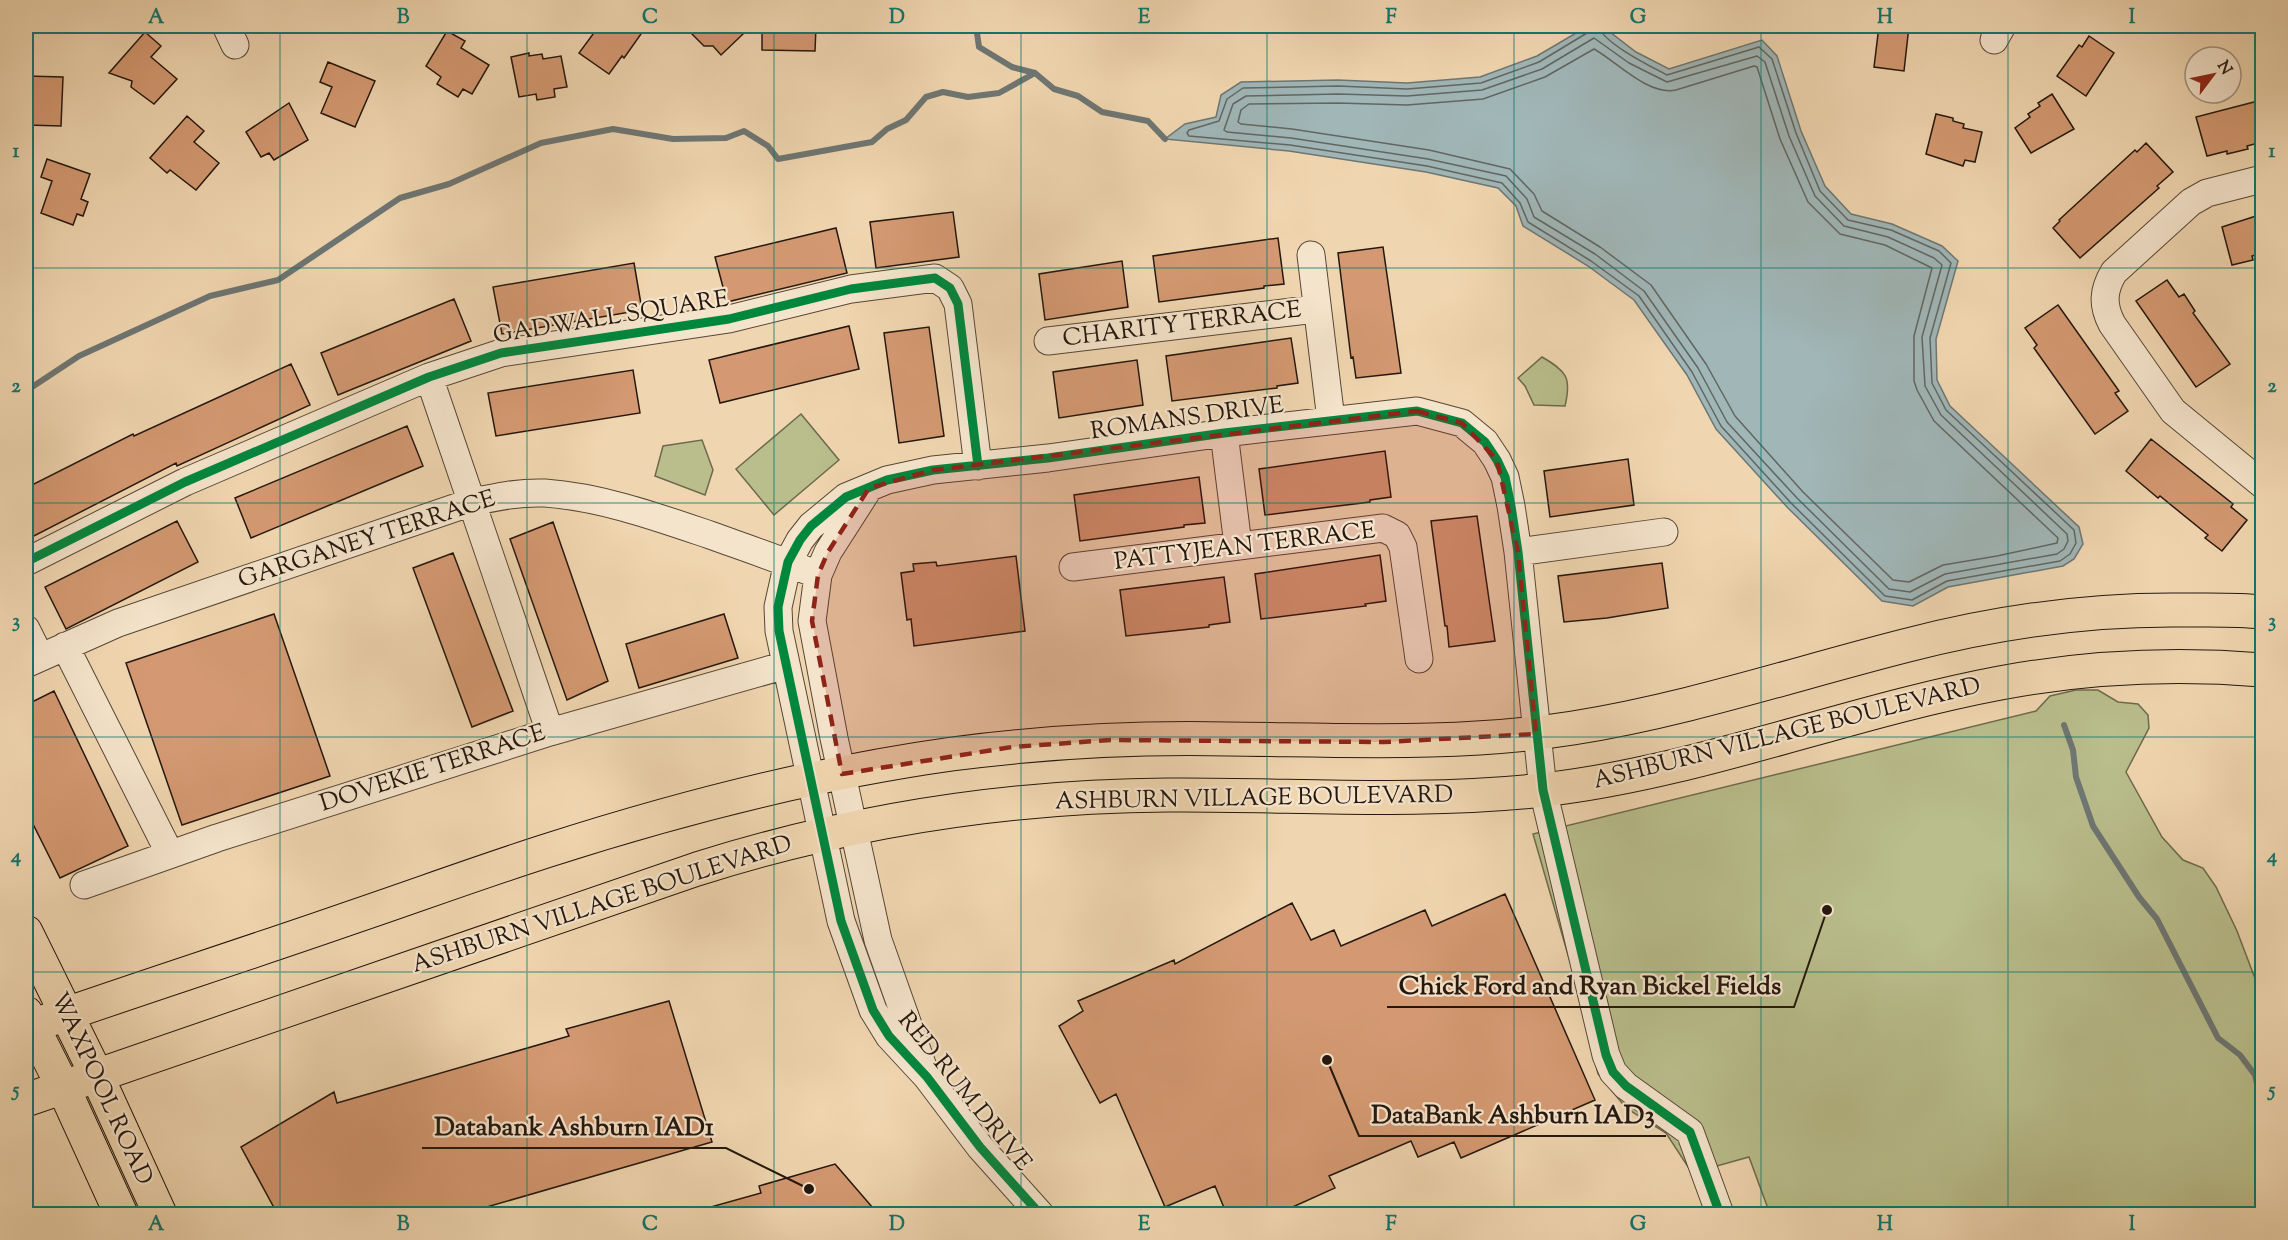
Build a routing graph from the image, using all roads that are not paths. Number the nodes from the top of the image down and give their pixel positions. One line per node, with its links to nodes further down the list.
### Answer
1 (2262, 179): 9 (street)
2 (1311, 255): 3 (street)
3 (1316, 309): 4 (street, CHARITY TERRACE); 6 (street)
4 (1048, 341)
5 (429, 377): 8 (street, GADWALL SQUARE); 11 (street); 15 (street, GADWALL SQUARE)
6 (1331, 420): 7 (street, ROMANS DRIVE); 14 (street, ROMANS DRIVE)
7 (1224, 433): 8 (street, ROMANS DRIVE); 13 (street)
8 (978, 466): 10 (street, ROMANS DRIVE)
9 (2262, 484)
10 (869, 488): 16 (street, ROMANS DRIVE); 18 (street)
11 (472, 502): 16 (street, GARGANEY TERRACE); 21 (street, GARGANEY TERRACE); 26 (street)
12 (1664, 531): 14 (street)
13 (1238, 546): 17 (street, PATTYJEAN TERRACE); 22 (street, PATTYJEAN TERRACE)
14 (1518, 552): 27 (street, ROMANS DRIVE)
15 (26, 562)
16 (788, 562): 18 (street, GARGANEY TERRACE); 24 (street, ROMANS DRIVE)
17 (1073, 567)
18 (818, 575): 28 (street)
19 (2262, 612): 27 (main road)
20 (26, 628): 23 (street)
21 (65, 646): 23 (street, GARGANEY TERRACE); 31 (street)
22 (1419, 659)
23 (33, 661)
24 (786, 665): 26 (street, DOVEKIE TERRACE); 28 (street, ROMANS DRIVE)
25 (2262, 670): 29 (main road, ASHBURN VILLAGE BOULEVARD)
26 (550, 732): 31 (street, DOVEKIE TERRACE)
27 (1536, 734): 28 (main road); 29 (street, ROMANS DRIVE)
28 (827, 777): 30 (street, RED RUM DRIVE); 34 (main road)
29 (1543, 789): 30 (main road, ASHBURN VILLAGE BOULEVARD); 42 (street, ROMANS DRIVE)
30 (838, 832): 36 (main road, ASHBURN VILLAGE BOULEVARD); 41 (street, RED RUM DRIVE)
31 (170, 854): 32 (street, DOVEKIE TERRACE)
32 (84, 885)
33 (26, 932): 34 (main road, WAXPOOL ROAD)
34 (66, 1014): 35 (main road); 36 (main road, WAXPOOL ROAD)
35 (28, 1022): 37 (main road, WAXPOOL ROAD)
36 (98, 1076): 37 (main road, ASHBURN VILLAGE BOULEVARD); 40 (main road, WAXPOOL ROAD)
37 (63, 1088): 38 (main road, ASHBURN VILLAGE BOULEVARD); 39 (main road, WAXPOOL ROAD)
38 (26, 1100)
39 (121, 1215)
40 (160, 1215)
41 (1040, 1215)
42 (1720, 1215)

